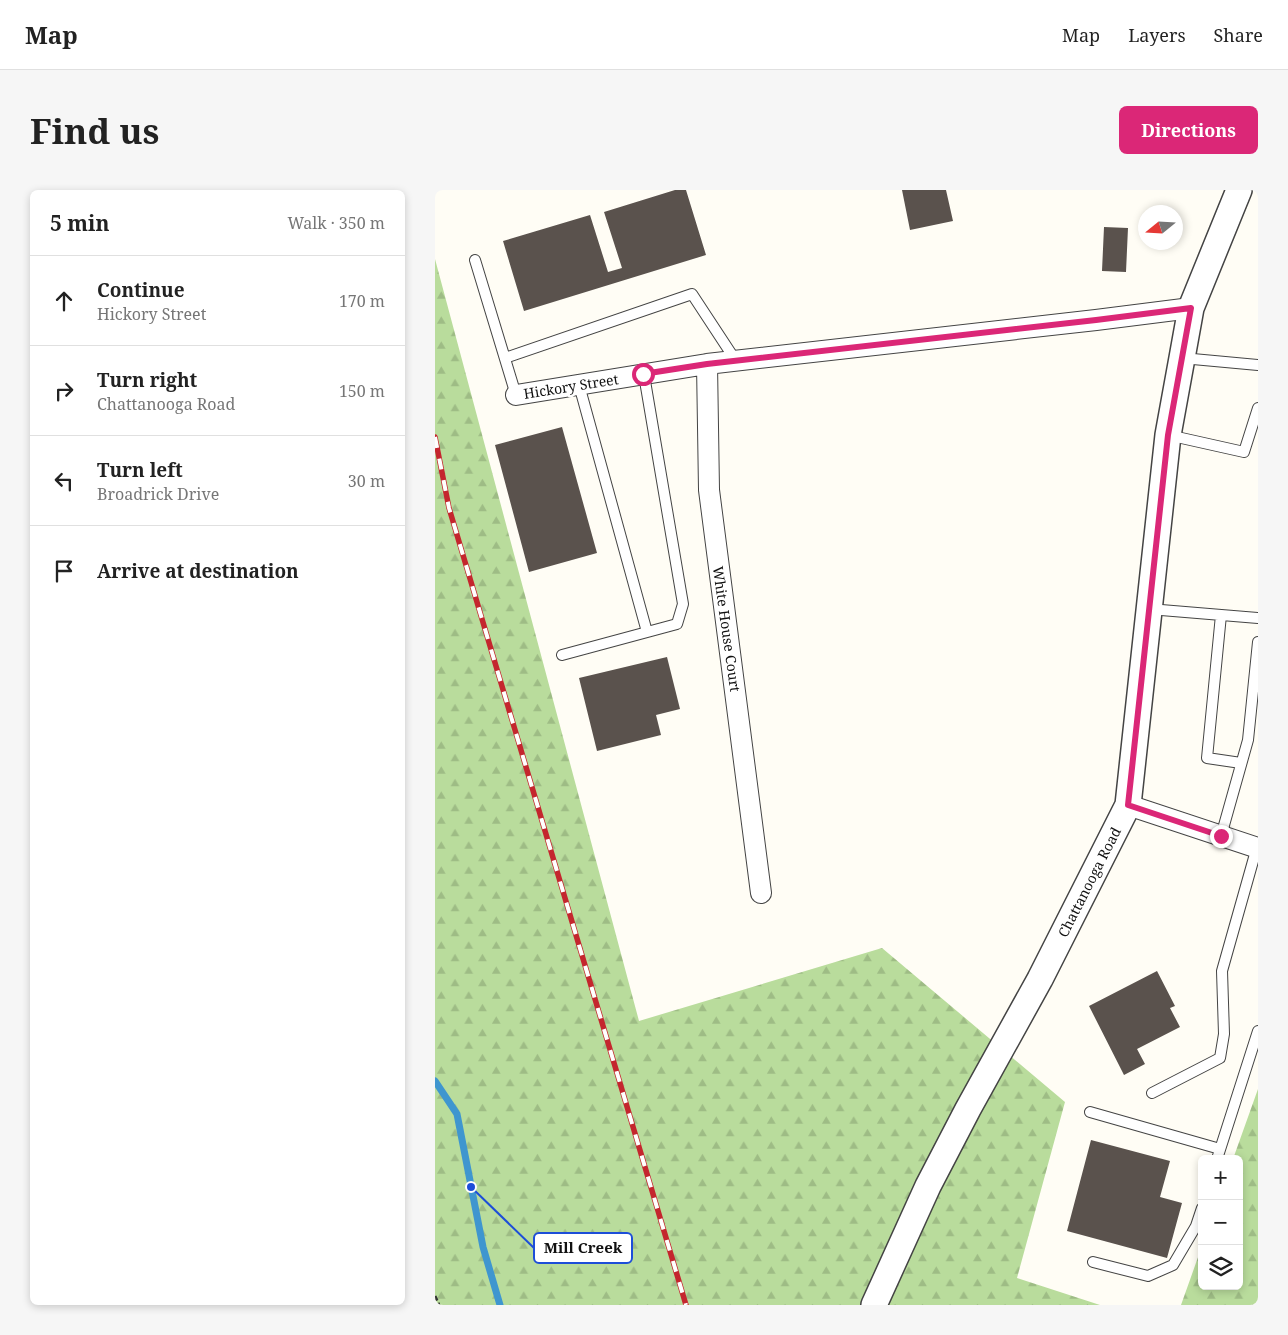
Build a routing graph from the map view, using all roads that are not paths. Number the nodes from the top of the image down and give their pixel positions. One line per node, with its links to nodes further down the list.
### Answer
1 (1239, 190): 3 (street, Chattanooga Road)
2 (475, 260): 4 (lane)
3 (1191, 308): 5 (street, Chattanooga Road); 6 (street, Hickory Street)
4 (505, 358): 6 (lane); 11 (lane)
5 (1182, 358): 8 (lane); 13 (street, Chattanooga Road)
6 (736, 361): 7 (street, Hickory Street)
7 (707, 364): 9 (street, Hickory Street); 24 (street, White House Court)
8 (1258, 365)
9 (643, 374): 10 (street, Hickory Street); 17 (lane)
10 (579, 385): 11 (street, Hickory Street); 17 (lane)
11 (516, 395)
12 (1258, 408): 13 (lane)
13 (1168, 435): 14 (street, Chattanooga Road)
14 (1149, 609): 15 (lane); 21 (street, Chattanooga Road)
15 (1221, 615): 16 (lane); 20 (lane)
16 (1258, 618)
17 (647, 632): 19 (lane)
18 (1258, 642): 20 (lane)
19 (562, 655)
20 (1241, 763): 22 (lane)
21 (1128, 805): 22 (street); 31 (street, Chattanooga Road)
22 (1221, 836): 23 (street)
23 (1257, 848): 26 (lane)
24 (761, 893)
25 (1258, 1031): 28 (lane)
26 (1153, 1093)
27 (1089, 1112): 28 (lane)
28 (1219, 1154)
29 (1198, 1220): 30 (lane)
30 (1093, 1262)
31 (874, 1305)

